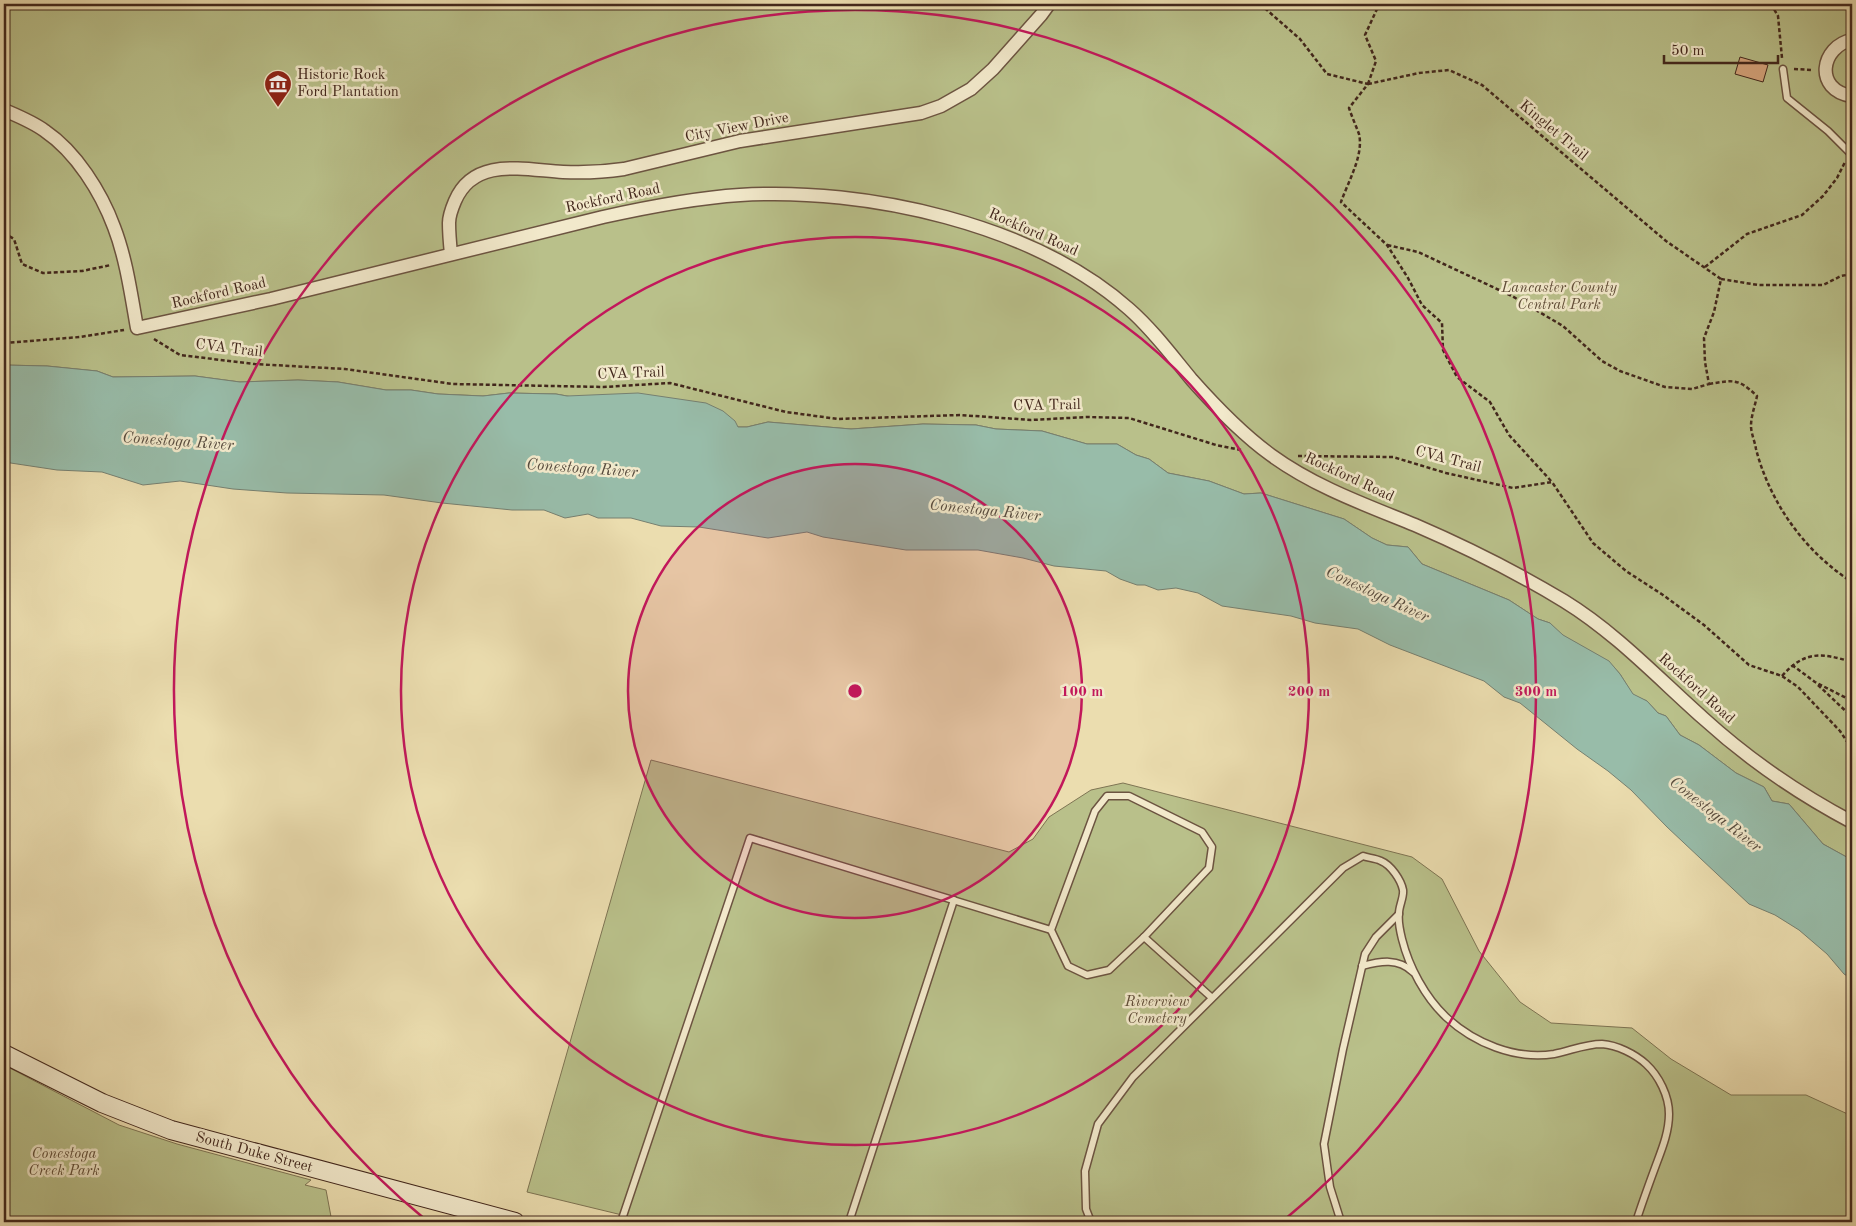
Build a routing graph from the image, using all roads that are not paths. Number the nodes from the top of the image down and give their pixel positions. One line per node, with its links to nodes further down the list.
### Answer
1 (1048, 4): 7 (street, City View Drive)
2 (1852, 40): 4 (street)
3 (1783, 69): 6 (lane)
4 (1852, 96)
5 (4, 110): 7 (street, Rockford Road)
6 (1851, 154)
7 (451, 254): 8 (street, Rockford Road)
8 (1852, 822)
9 (954, 900): 11 (lane); 18 (lane); 19 (lane)
10 (1399, 914): 13 (lane); 14 (lane); 15 (lane)
11 (1051, 930): 12 (lane); 12 (lane)
12 (1144, 937): 15 (lane)
13 (1362, 966): 14 (lane); 21 (lane)
14 (1416, 974): 22 (lane)
15 (1212, 997): 20 (lane)
16 (4, 1054): 17 (main road, South Duke Street)
17 (516, 1222)
18 (621, 1222)
19 (849, 1222)
20 (1091, 1222)
21 (1341, 1222)
22 (1636, 1222)

